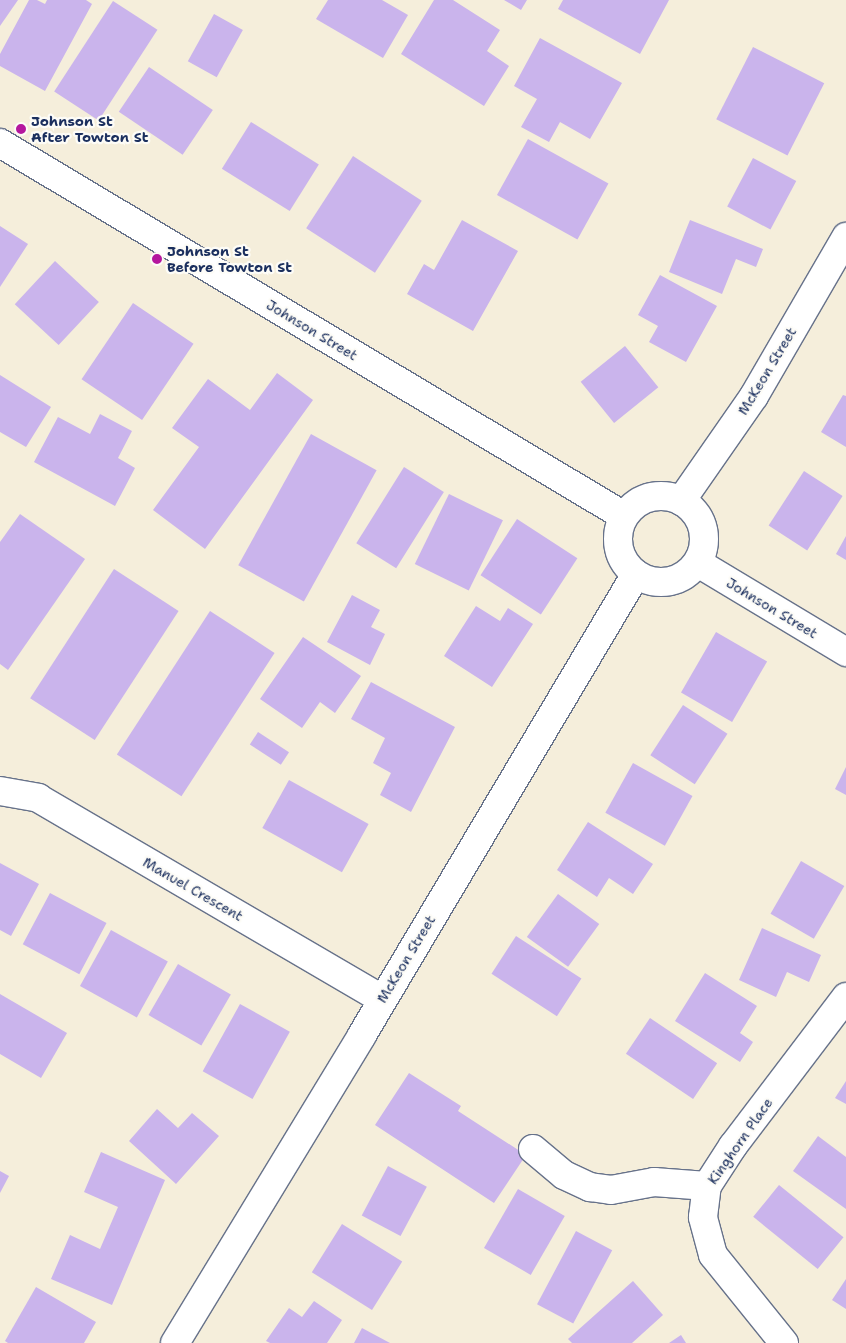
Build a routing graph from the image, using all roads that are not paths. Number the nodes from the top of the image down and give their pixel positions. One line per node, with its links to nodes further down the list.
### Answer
1 (0, 143): 4 (street, Johnson Street)
2 (846, 237): 3 (street, McKeon Street)
3 (681, 501): 4 (street); 5 (street)
4 (624, 516): 6 (street)
5 (698, 563): 6 (street); 7 (street, Johnson Street)
6 (636, 574): 10 (street, McKeon Street)
7 (846, 652)
8 (0, 791): 10 (street, Manuel Crescent)
9 (846, 997): 12 (street, Kinghorn Place)
10 (382, 999): 13 (street, McKeon Street)
11 (533, 1149): 12 (street)
12 (708, 1186): 14 (street, Kinghorn Place)
13 (175, 1343)
14 (784, 1343)

